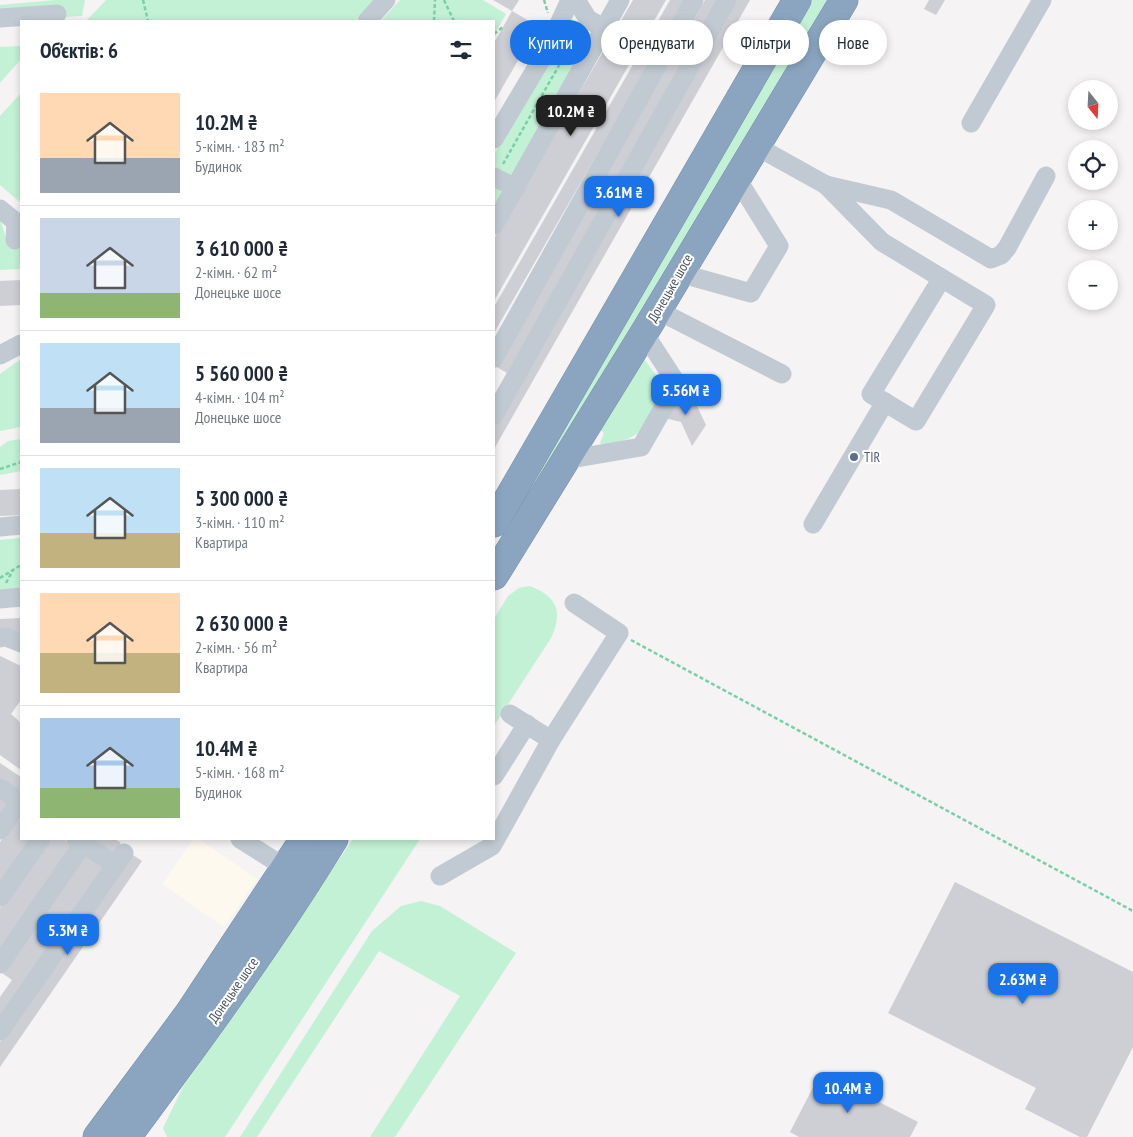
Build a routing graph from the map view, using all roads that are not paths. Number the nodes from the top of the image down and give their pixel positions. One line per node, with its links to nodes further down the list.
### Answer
1 (386, 0): 12 (street)
2 (570, 0): 21 (street)
3 (576, 0): 16 (street)
4 (620, 0): 13 (street)
5 (694, 0): 14 (street)
6 (727, 0): 15 (street)
7 (797, 0): 43 (highway)
8 (844, 0): 22 (highway, Донецьке шосе)
9 (1042, 0): 20 (street)
10 (57, 14): 11 (street)
11 (0, 18)
12 (368, 20)
13 (609, 20)
14 (682, 20)
15 (713, 24)
16 (601, 26)
17 (601, 33): 27 (street)
18 (657, 65): 37 (street)
19 (689, 65): 39 (street)
20 (971, 123)
21 (495, 137)
22 (756, 146): 25 (highway, Донецьке шосе); 26 (street)
23 (496, 175): 27 (street)
24 (1046, 176): 26 (street)
25 (736, 177): 31 (highway, Донецьке шосе); 31 (street)
26 (826, 185): 32 (street)
27 (516, 188): 29 (street)
28 (0, 210): 30 (street)
29 (495, 223)
30 (11, 241)
31 (679, 273): 33 (highway, Донецьке шосе)
32 (942, 278): 40 (street); 40 (street)
33 (657, 310): 34 (highway, Донецьке шосе); 38 (street)
34 (644, 333): 42 (highway, Донецьке шосе); 42 (street)
35 (20, 345): 36 (street)
36 (0, 355)
37 (495, 356)
38 (782, 374)
39 (501, 386): 41 (street)
40 (885, 402): 44 (street)
41 (495, 411)
42 (564, 460): 47 (highway, Донецьке шосе)
43 (495, 520)
44 (813, 524)
45 (20, 525): 46 (street)
46 (0, 527)
47 (495, 574)
48 (20, 597): 49 (street)
49 (0, 599)
50 (574, 604): 55 (street)
51 (0, 638): 52 (street)
52 (20, 643)
53 (510, 714): 54 (street)
54 (527, 724): 55 (street); 56 (street)
55 (551, 740): 61 (street)
56 (495, 774)
57 (0, 788): 58 (street)
58 (20, 801)
59 (20, 803): 60 (street)
60 (0, 830)
61 (496, 836)
62 (40, 840): 70 (street)
63 (242, 840): 68 (street)
64 (303, 840): 68 (highway, Донецьке шосе)
65 (333, 840): 74 (highway, Донецьке шосе)
66 (494, 840): 69 (street)
67 (80, 841): 71 (street); 72 (street)
68 (286, 868): 73 (highway, Донецьке шосе)
69 (440, 876)
70 (0, 897)
71 (0, 964)
72 (0, 1031)
73 (97, 1137)
74 (127, 1137)

